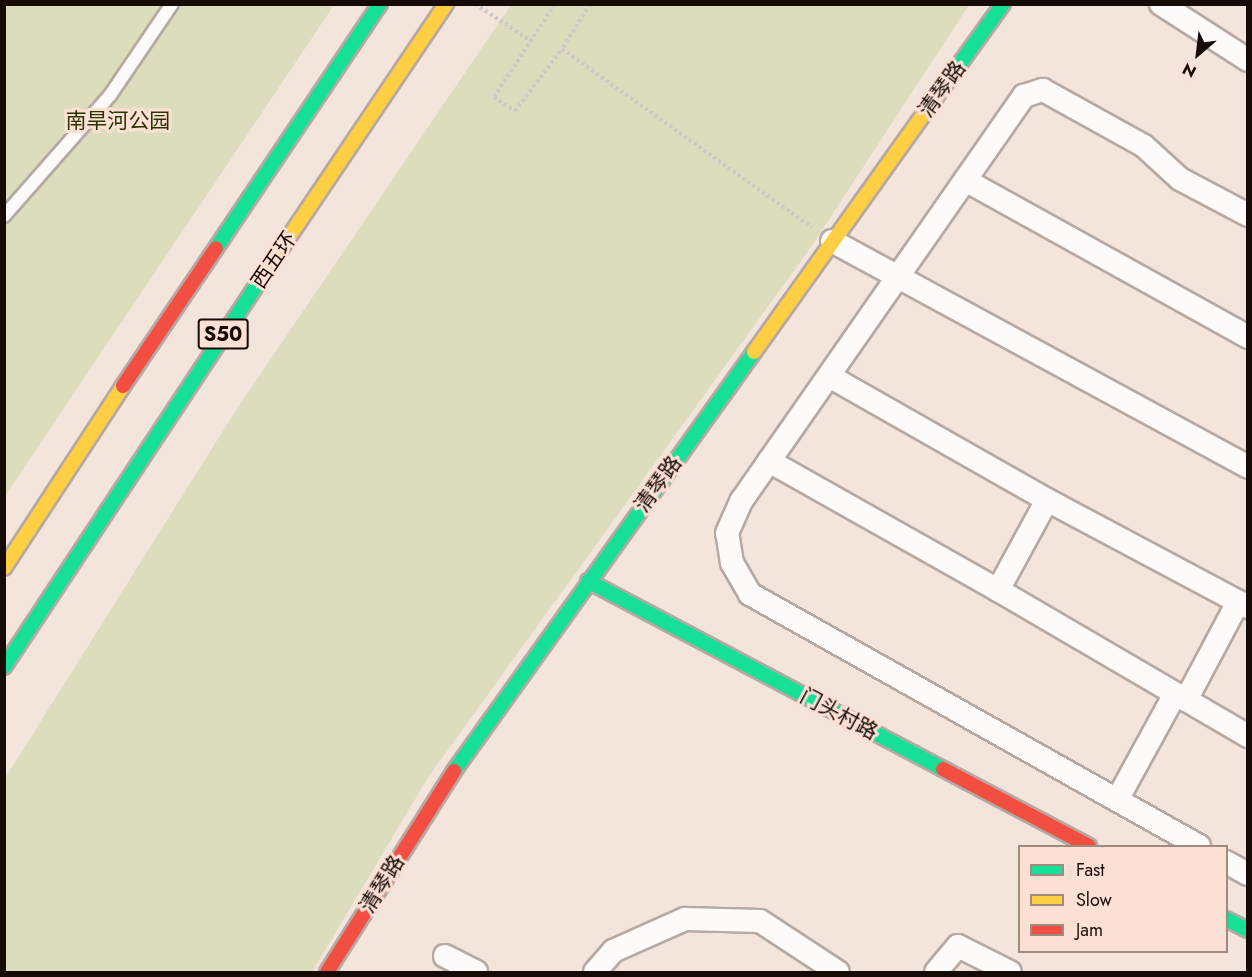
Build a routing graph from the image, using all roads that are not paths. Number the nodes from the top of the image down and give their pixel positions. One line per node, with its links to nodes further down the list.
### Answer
1 (172, 4): 9 (lane)
2 (380, 4): 17 (main road, S50)
3 (446, 4): 21 (main road, 西五环 / S50)
4 (1003, 4): 10 (main road, 清琴路)
5 (1161, 4): 6 (street)
6 (1248, 60)
7 (965, 180): 8 (street); 11 (street); 12 (street)
8 (1248, 215)
9 (4, 216)
10 (832, 242): 11 (street); 18 (main road, 清琴路)
11 (898, 276): 13 (street); 15 (street)
12 (1248, 337)
13 (829, 376): 14 (street); 16 (street)
14 (769, 461): 19 (street); 24 (street)
15 (1248, 467)
16 (1047, 500): 19 (street); 20 (street)
17 (4, 568)
18 (588, 581): 25 (main road, 门头村路); 32 (main road, 清琴路)
19 (998, 590): 22 (street)
20 (1243, 605): 22 (street)
21 (4, 667)
22 (1180, 697): 23 (street); 24 (street)
23 (1248, 736)
24 (1117, 800): 26 (street)
25 (1087, 845)
26 (1197, 845)
27 (1228, 863): 28 (street)
28 (1248, 873)
29 (1228, 920): 30 (main road)
30 (1248, 930)
31 (445, 956): 33 (street)
32 (327, 972)
33 (476, 972)
34 (595, 972): 35 (street)
35 (838, 972)
36 (936, 972): 37 (street)
37 (1010, 972)

